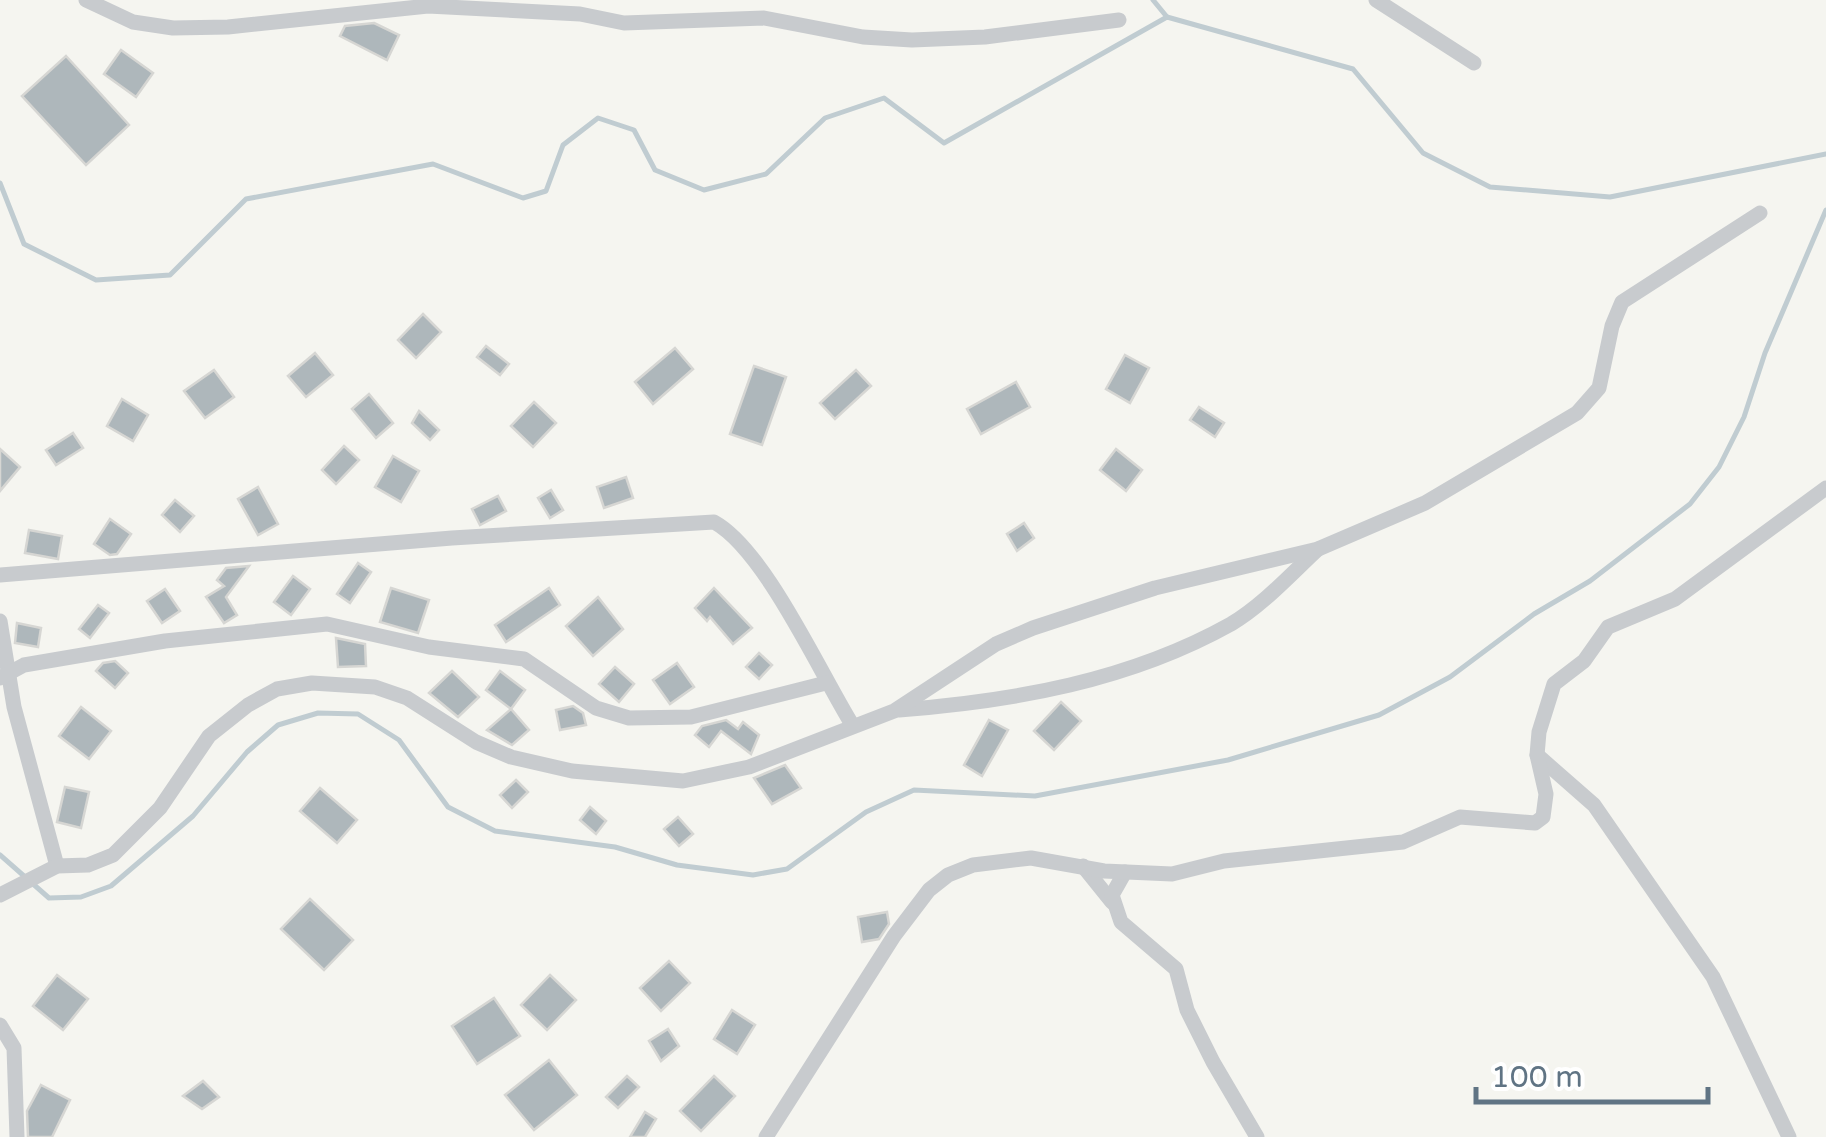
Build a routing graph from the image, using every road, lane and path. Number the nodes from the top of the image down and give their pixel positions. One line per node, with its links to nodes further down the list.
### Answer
1 (86, 0): 4 (street)
2 (565, 0): 4 (street)
3 (1376, 0): 6 (street)
4 (580, 14): 5 (street)
5 (1119, 20)
6 (1474, 63)
7 (1760, 213): 9 (street)
8 (1826, 488): 16 (street)
9 (1318, 549): 14 (street); 14 (street)
10 (0, 575): 13 (street)
11 (0, 621): 12 (street)
12 (4, 674): 13 (street); 18 (street)
13 (826, 684): 15 (street)
14 (894, 711): 15 (street)
15 (853, 726): 18 (street)
16 (1537, 755): 19 (street); 26 (street)
17 (1082, 865): 19 (street); 21 (street); 24 (street)
18 (57, 866): 20 (street)
19 (1126, 872): 21 (street)
20 (0, 895)
21 (1112, 902): 25 (street)
22 (0, 1024): 23 (street)
23 (17, 1137)
24 (766, 1137)
25 (1257, 1137)
26 (1789, 1137)

